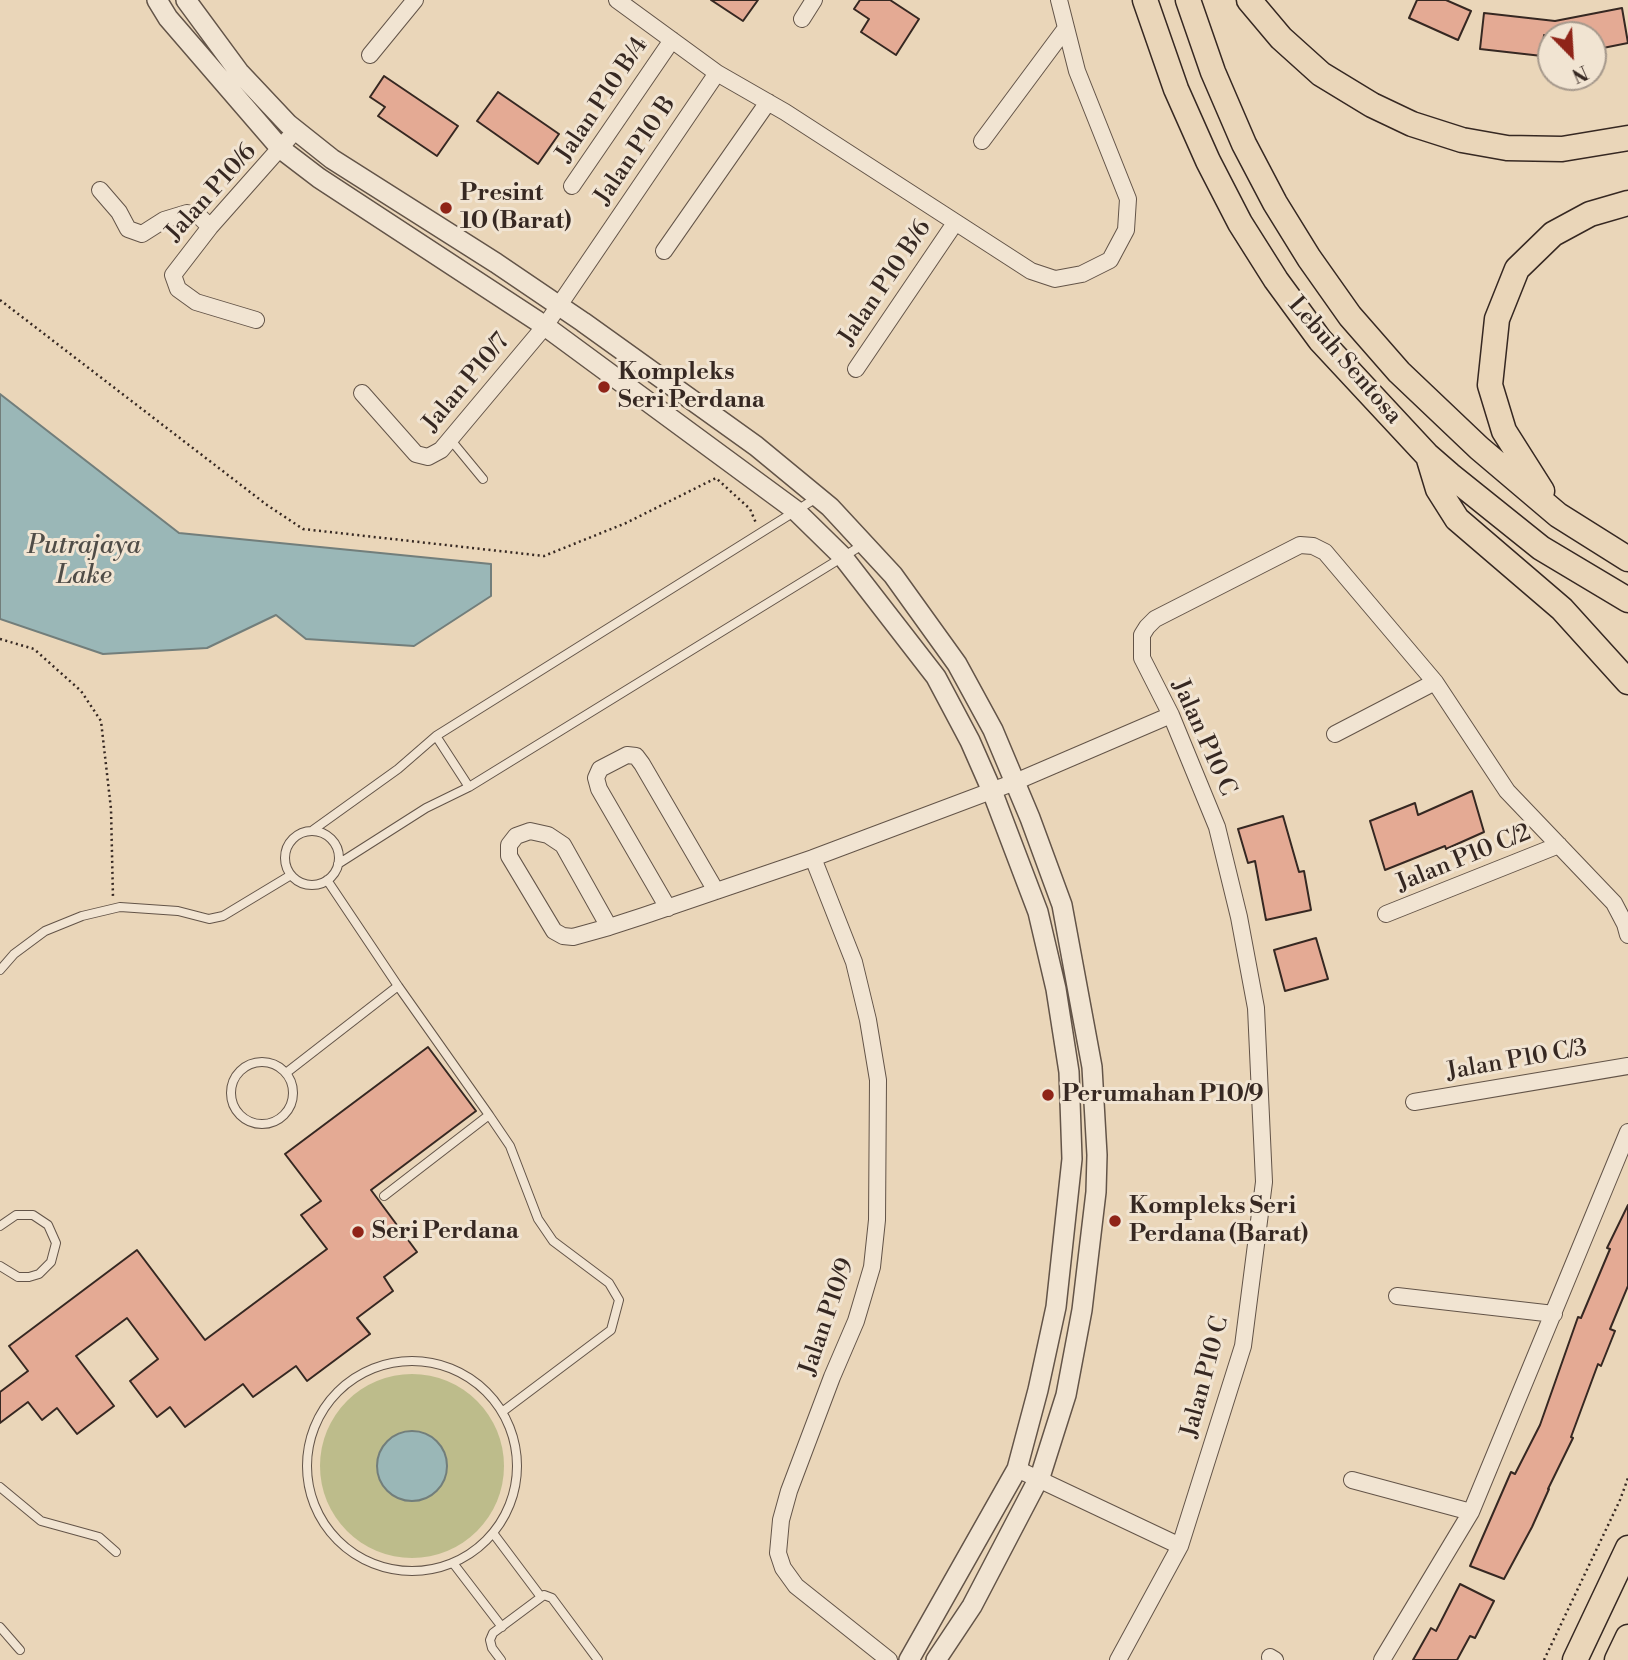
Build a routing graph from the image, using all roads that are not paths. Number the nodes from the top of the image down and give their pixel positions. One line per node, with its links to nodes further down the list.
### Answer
1 (157, 0): 19 (street)
2 (186, 0): 16 (street)
3 (415, 0): 13 (street)
4 (617, 0): 12 (street)
5 (814, 0): 10 (street)
6 (1059, 0): 11 (street)
7 (1145, 0): 32 (main road, Lebuh Sentosa)
8 (1188, 0): 36 (main road, Lebuh Sentosa)
9 (1249, 0): 17 (main road)
10 (802, 19)
11 (1066, 28): 18 (street); 23 (street)
12 (672, 40): 14 (street); 20 (street, Jalan P10 B/4)
13 (370, 55)
14 (718, 73): 15 (street); 26 (street, Jalan P10 B)
15 (768, 102): 23 (street); 25 (street)
16 (296, 130): 19 (street, Jalan P10/6); 26 (street)
17 (1628, 138)
18 (982, 141)
19 (281, 149): 24 (street, Jalan P10/6); 28 (street)
20 (572, 186)
21 (100, 190): 24 (street)
22 (1628, 203): 36 (main road)
23 (955, 223): 29 (street, Jalan P10 B/6)
24 (210, 227): 27 (street, Jalan P10/6)
25 (664, 251)
26 (558, 305): 28 (street, Jalan P10 B); 34 (street)
27 (256, 320)
28 (545, 326): 31 (street, Jalan P10/7); 35 (street)
29 (856, 369)
30 (362, 393): 31 (street, Jalan P10/7)
31 (450, 439): 33 (lane)
32 (1427, 455): 40 (main road, Lebuh Sentosa); 42 (main road)
33 (483, 479)
34 (818, 497): 35 (lane); 37 (street)
35 (795, 510): 38 (street); 45 (lane)
36 (1558, 514): 39 (main road, Lebuh Sentosa)
37 (864, 544): 38 (lane); 46 (street)
38 (843, 557): 47 (lane); 48 (street)
39 (1628, 559)
40 (1628, 600)
41 (1435, 682): 43 (street, Jalan P10 C); 44 (street); 50 (street, Jalan P10 C)
42 (1628, 682)
43 (1171, 715): 46 (street); 79 (street, Jalan P10 C)
44 (1335, 734)
45 (436, 736): 47 (lane); 49 (lane)
46 (1015, 782): 48 (street); 74 (street)
47 (469, 787): 52 (lane)
48 (992, 791): 51 (street); 73 (street)
49 (313, 831): 52 (lane); 53 (lane)
50 (1559, 845): 57 (street, Jalan P10 C/2); 59 (street, Jalan P10 C)
51 (813, 858): 55 (street); 90 (street, Jalan P10/9)
52 (338, 864): 54 (lane)
53 (291, 875): 54 (lane); 60 (lane)
54 (327, 880): 61 (lane)
55 (716, 891): 56 (street); 56 (street)
56 (668, 908): 58 (street)
57 (1386, 914)
58 (609, 927): 58 (street)
59 (1628, 934)
60 (0, 970)
61 (398, 986): 63 (lane); 65 (lane)
62 (1628, 1066): 64 (street, Jalan P10 C/3)
63 (286, 1073): 63 (lane)
64 (1414, 1102)
65 (489, 1115): 67 (lane); 72 (lane)
66 (1628, 1132): 71 (street)
67 (384, 1196)
68 (0, 1226): 69 (lane)
69 (0, 1266)
70 (1397, 1296): 71 (street)
71 (1554, 1314): 77 (street)
72 (502, 1412): 78 (lane); 82 (lane)
73 (1017, 1469): 74 (street); 91 (street)
74 (1039, 1479): 79 (street); 92 (street)
75 (1352, 1480): 77 (street)
76 (0, 1487): 81 (lane)
77 (1471, 1512): 94 (street)
78 (493, 1533): 82 (lane); 83 (lane)
79 (1180, 1546): 93 (street, Jalan P10 C)
80 (1628, 1549): 95 (main road)
81 (116, 1552)
82 (453, 1563): 85 (lane)
83 (541, 1597): 85 (lane); 89 (lane)
84 (0, 1627): 87 (lane)
85 (502, 1627): 88 (lane)
86 (1628, 1637): 96 (main road)
87 (20, 1650)
88 (501, 1660)
89 (597, 1660)
90 (888, 1660)
91 (909, 1660)
92 (936, 1660)
93 (1118, 1660)
94 (1382, 1660)
95 (1575, 1660)
96 (1617, 1660)

